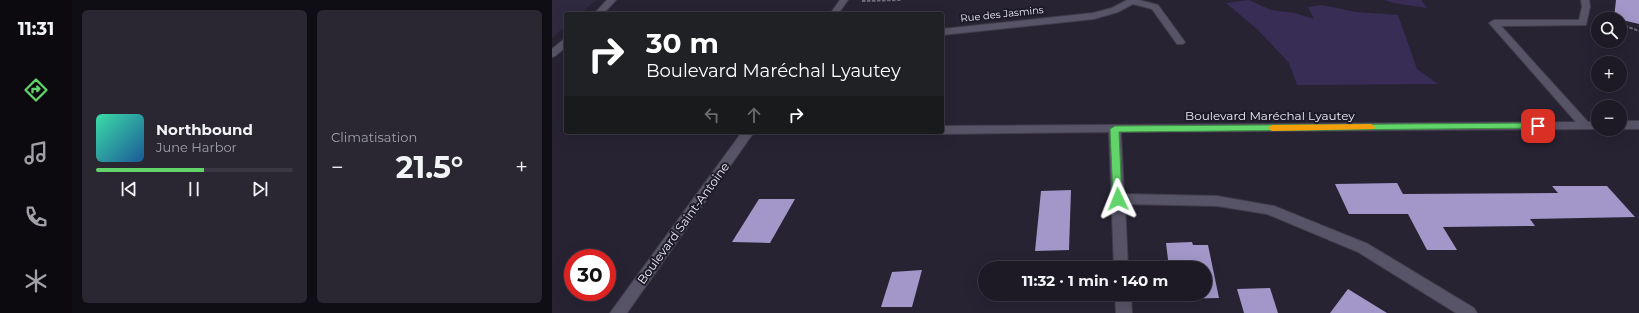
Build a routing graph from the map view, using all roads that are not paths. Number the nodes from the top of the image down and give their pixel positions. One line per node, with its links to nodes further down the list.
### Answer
1 (612, 0): 5 (street)
2 (844, 0): 6 (street)
3 (1585, 0): 11 (street)
4 (1133, 1): 7 (street, Rue des Jasmins); 8 (street)
5 (600, 12)
6 (835, 12)
7 (944, 32)
8 (1180, 42)
9 (564, 44): 10 (street)
10 (552, 54)
11 (1585, 125): 12 (street, Boulevard Maréchal Lyautey); 15 (street, Boulevard Maréchal Lyautey)
12 (1591, 125)
13 (1627, 125): 14 (street)
14 (1639, 125)
15 (1115, 129): 16 (street, Boulevard Maréchal Lyautey); 18 (street)
16 (944, 130)
17 (747, 134): 21 (street, Boulevard Saint-Antoine)
18 (1118, 199): 19 (street); 23 (street)
19 (1121, 261)
20 (1123, 301): 22 (street)
21 (618, 313)
22 (1124, 313)
23 (1469, 313)

